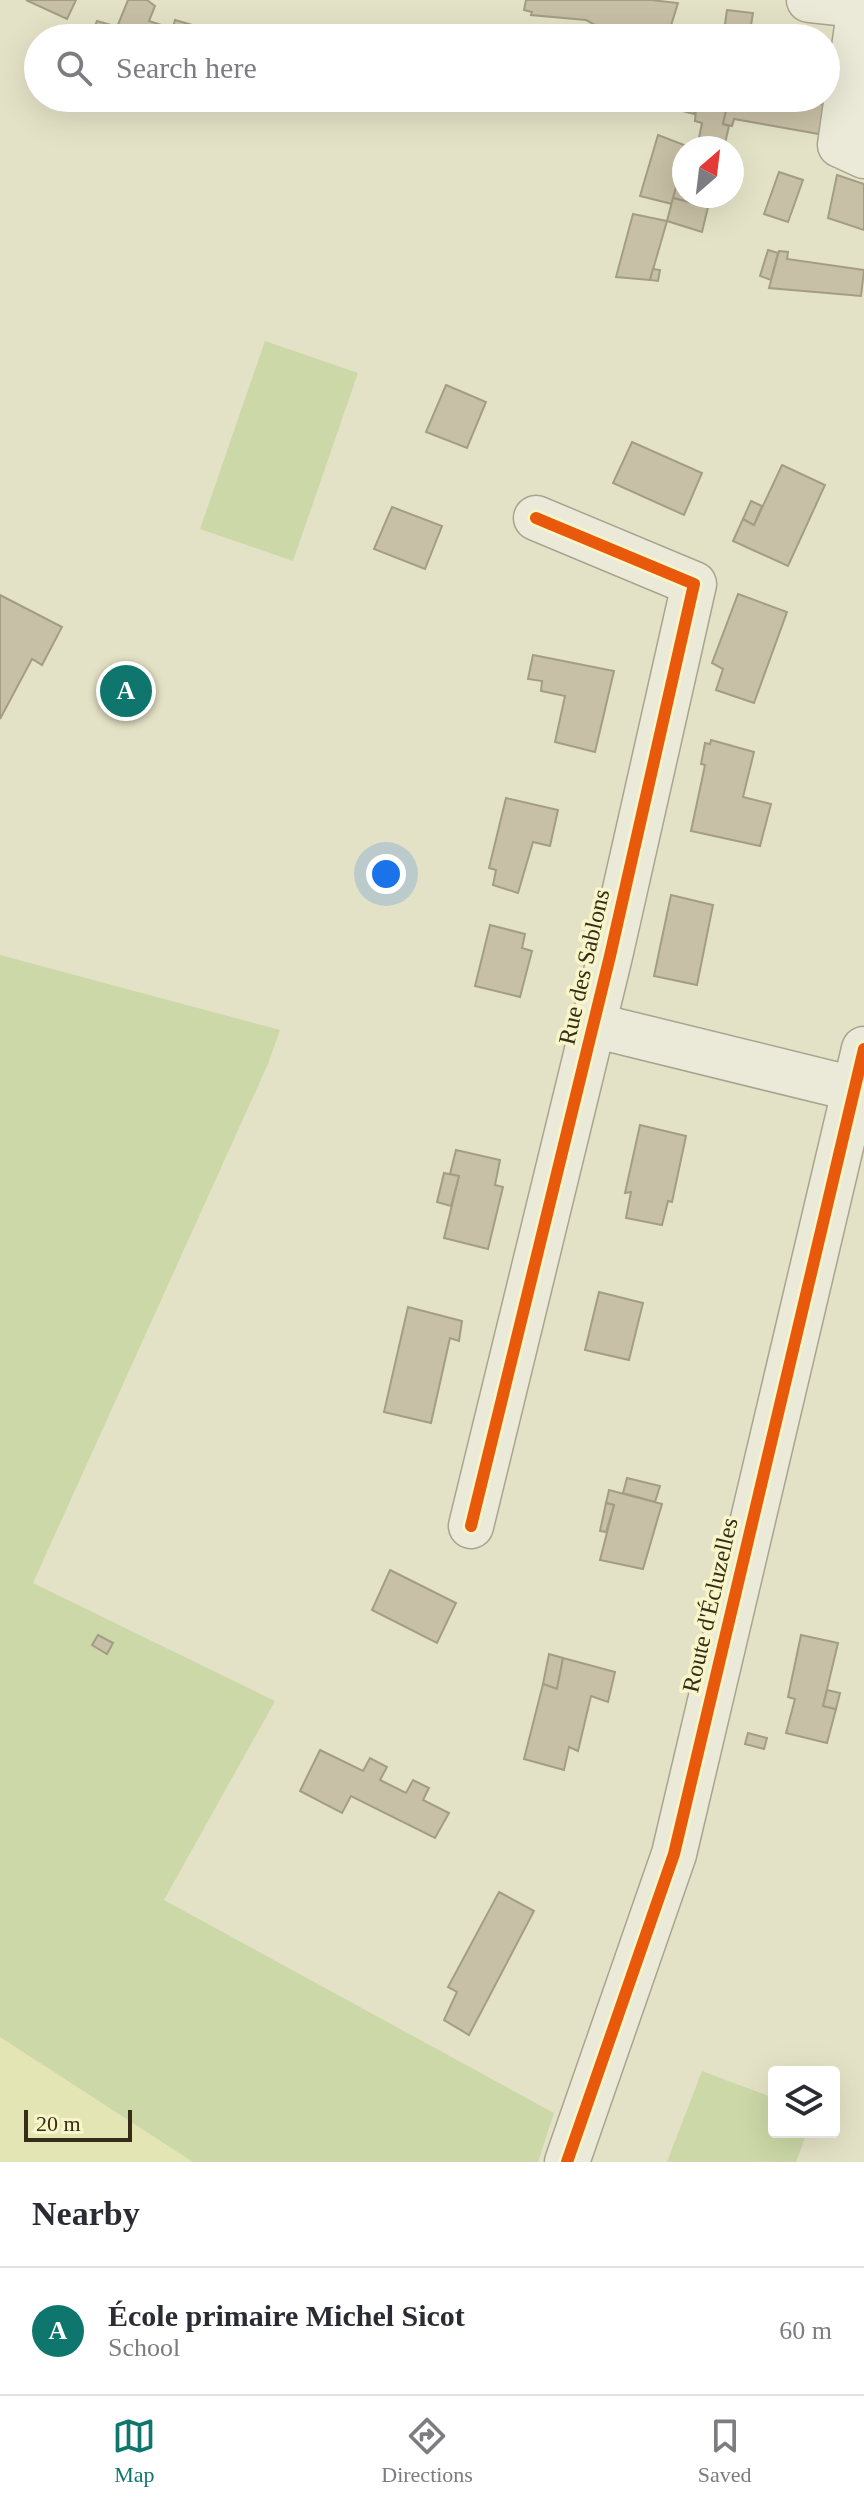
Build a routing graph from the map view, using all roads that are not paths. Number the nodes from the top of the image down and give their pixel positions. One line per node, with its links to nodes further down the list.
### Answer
1 (809, 0): 2 (street)
2 (862, 6): 3 (street)
3 (864, 156)
4 (536, 518): 5 (street, Rue des Sablons)
5 (593, 1025): 6 (street, Rue des Sablons); 7 (street, Rue des Sablons)
6 (859, 1069): 8 (street, Route d'Écluzelles)
7 (471, 1526)
8 (567, 2162)

